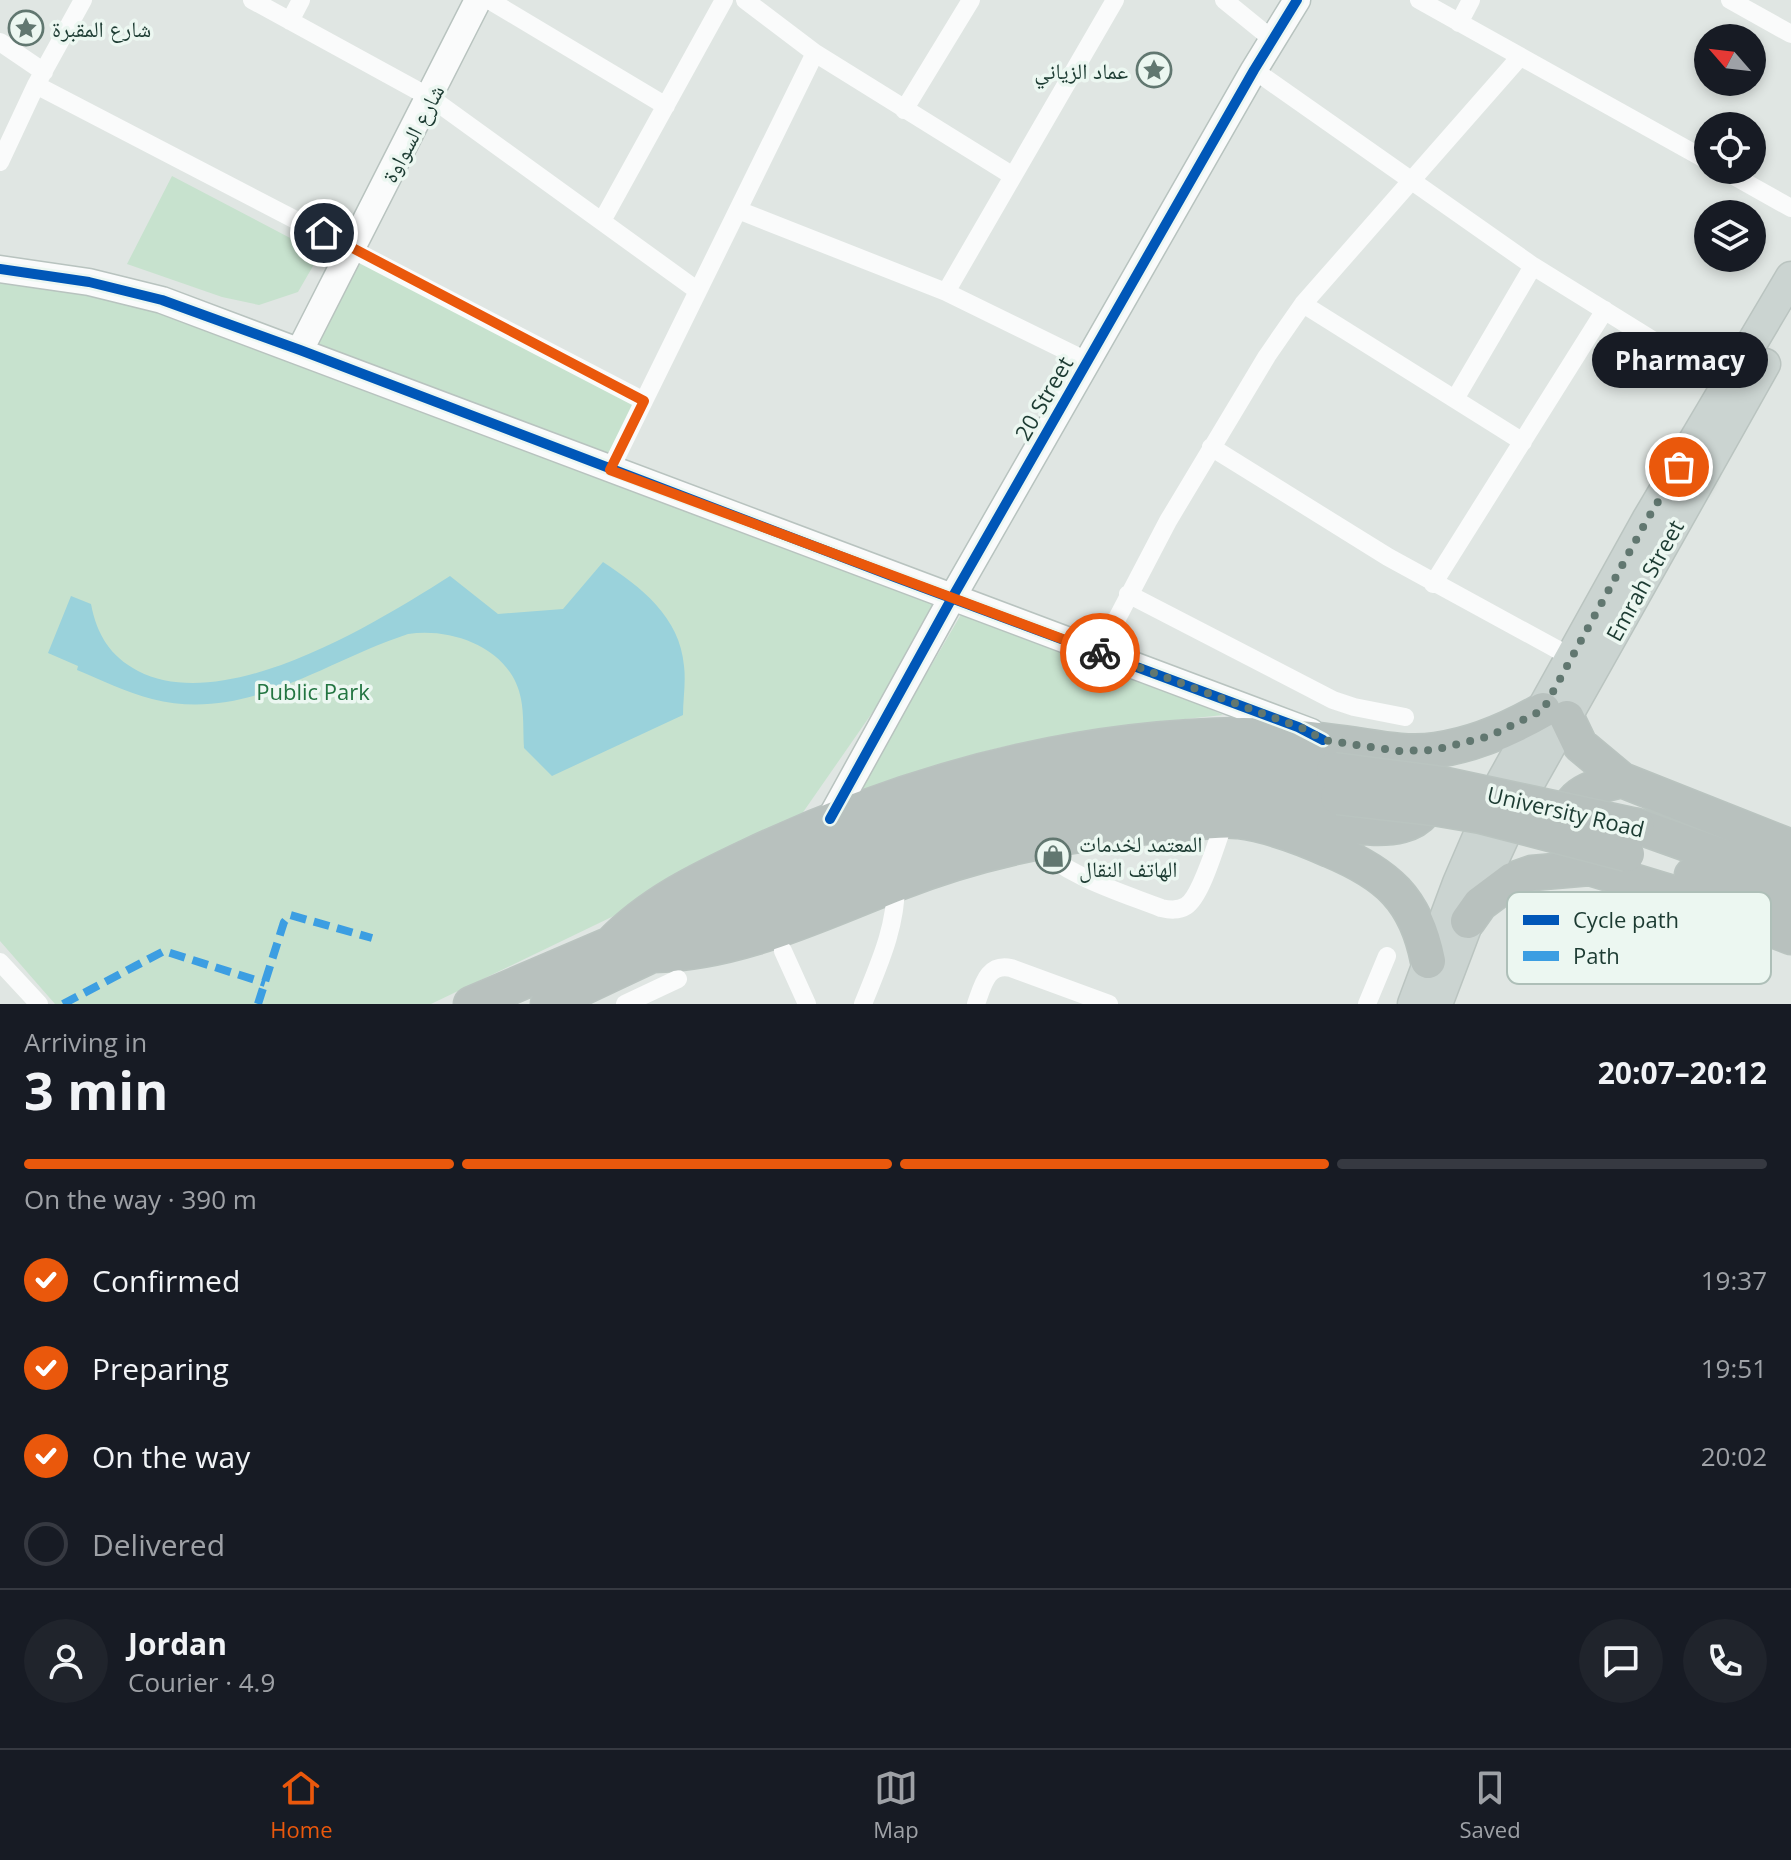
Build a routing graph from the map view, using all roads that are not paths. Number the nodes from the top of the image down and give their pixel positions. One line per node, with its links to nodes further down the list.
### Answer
1 (83, 0): 24 (street)
2 (252, 0): 16 (street)
3 (301, 0): 16 (street)
4 (478, 0): 25 (street, شارع السواوة)
5 (489, 0): 26 (street)
6 (724, 0): 26 (street)
7 (745, 0): 21 (street)
8 (971, 0): 27 (street)
9 (1115, 0): 30 (street)
10 (1224, 0): 19 (street)
11 (1297, 0): 19 (street, 20 Street)
12 (1419, 0): 17 (street)
13 (1471, 0): 17 (street)
14 (1730, 0): 15 (street)
15 (1757, 7): 18 (street)
16 (290, 21): 25 (street)
17 (1459, 23): 22 (street)
18 (1791, 34)
19 (1272, 39): 23 (street, 20 Street)
20 (0, 42): 24 (street)
21 (815, 53): 27 (street); 34 (street)
22 (1520, 57): 28 (street); 31 (street)
23 (1254, 70): 31 (street); 46 (street, 20 Street)
24 (40, 78): 29 (street); 36 (street)
25 (431, 98): 35 (street); 36 (street, شارع السواوة)
26 (666, 106): 35 (street)
27 (904, 110): 30 (street)
28 (1694, 153)
29 (0, 162)
30 (1013, 176): 41 (street)
31 (1411, 180): 37 (street); 42 (street)
32 (1748, 184): 33 (street)
33 (1791, 208)
34 (738, 210): 40 (street); 41 (street)
35 (602, 221): 40 (street)
36 (351, 247): 45 (street, شارع السواوة); 49 (street)
37 (1533, 266): 43 (street); 48 (street)
38 (0, 269): 45 (street)
39 (1791, 277): 47 (main road, Emrah Street)
40 (698, 291): 49 (street)
41 (946, 292): 46 (street)
42 (1303, 304): 48 (street); 51 (street)
43 (1605, 310): 47 (street); 50 (street)
44 (1791, 317): 58 (main road, Emrah Street)
45 (300, 350): 52 (street)
46 (1087, 361): 55 (street, 20 Street)
47 (1728, 387): 57 (main road, Emrah Street)
48 (1455, 399): 50 (street)
49 (644, 401): 52 (street)
50 (1523, 442): 53 (street)
51 (1211, 447): 53 (street); 54 (street)
52 (610, 470): 55 (street)
53 (1433, 584): 57 (street)
54 (1128, 594): 56 (street); 59 (street)
55 (952, 598): 56 (street); 63 (street, 20 Street)
56 (1099, 653): 61 (street)
57 (1571, 657): 58 (main road, Emrah Street)
58 (1555, 714): 60 (highway); 62 (highway); 76 (main road); 83 (main road)
59 (1405, 717)
60 (1424, 751): 61 (highway); 65 (highway)
61 (1332, 769): 63 (highway); 66 (highway, bridge); 79 (highway); 81 (highway)
62 (1622, 780): 68 (highway); 69 (highway)
63 (830, 819): 79 (highway)
64 (1225, 820): 65 (highway); 67 (highway); 67 (street)
65 (1272, 829): 83 (highway)
66 (1632, 840): 70 (highway, University Road); 73 (highway)
67 (1033, 843): 71 (highway)
68 (1791, 847)
69 (1590, 868): 72 (highway); 76 (highway)
70 (1791, 881)
71 (896, 884): 81 (highway); 91 (street)
72 (1669, 892)
73 (1742, 892)
74 (1771, 903): 75 (highway)
75 (1791, 910)
76 (1468, 921): 96 (main road)
77 (1771, 929): 78 (highway)
78 (1791, 937)
79 (610, 945): 87 (highway)
80 (783, 951): 90 (street)
81 (653, 955): 88 (highway)
82 (1387, 956): 94 (street)
83 (1428, 961): 95 (main road)
84 (0, 962): 86 (street)
85 (678, 979): 89 (street)
86 (39, 1004)
87 (471, 1004)
88 (548, 1004)
89 (625, 1004)
90 (807, 1004)
91 (863, 1004)
92 (976, 1004): 93 (street)
93 (1109, 1004)
94 (1367, 1004)
95 (1413, 1004)
96 (1437, 1004)

